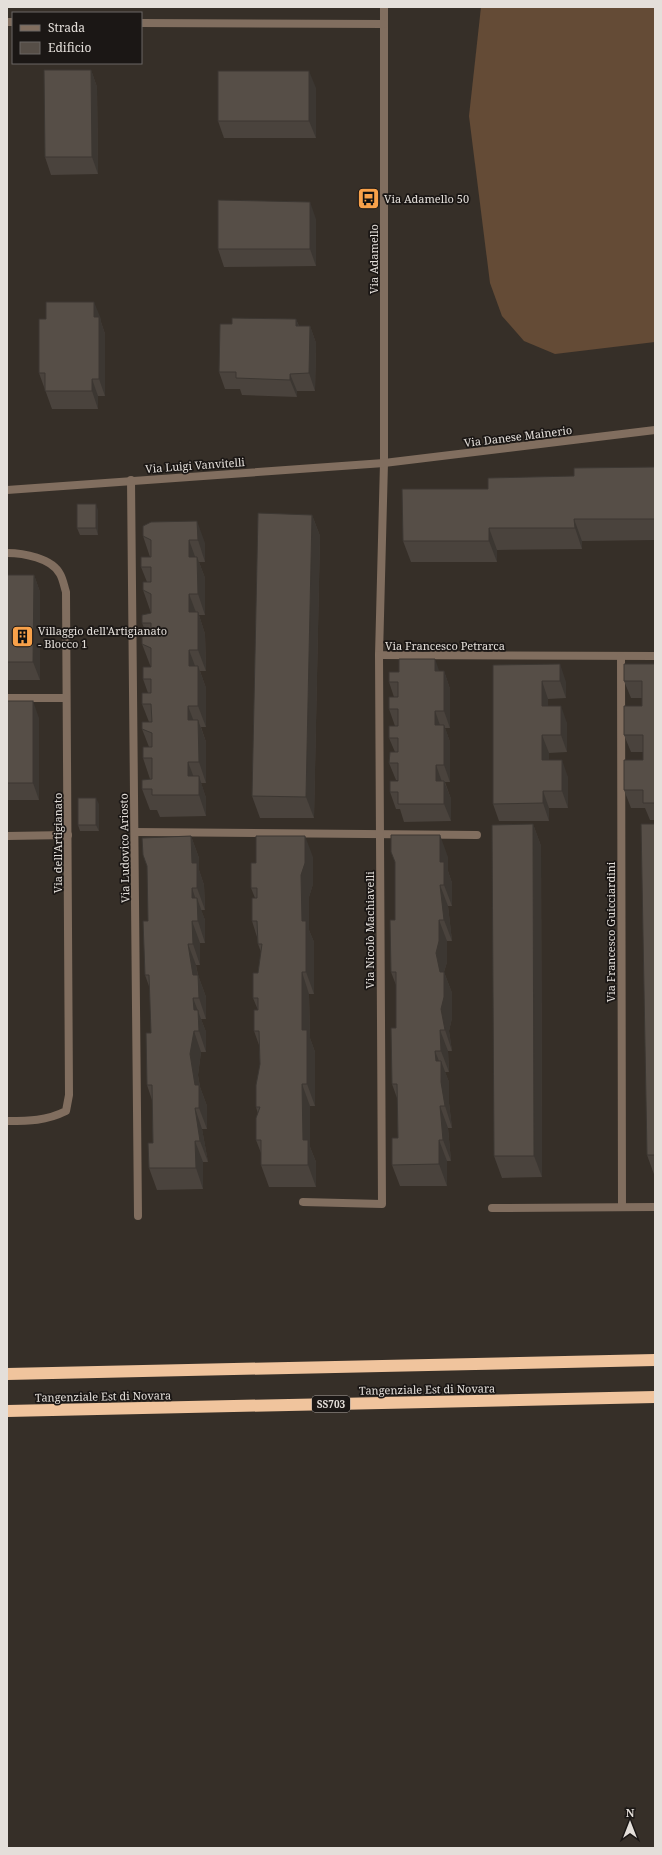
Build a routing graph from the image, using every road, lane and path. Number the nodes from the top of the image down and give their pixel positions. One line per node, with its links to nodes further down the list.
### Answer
1 (384, 7): 3 (street, Via Adamello)
2 (142, 23): 3 (street)
3 (384, 24): 5 (street, Via Adamello)
4 (655, 430): 5 (street, Via Danese Mainerio)
5 (384, 463): 6 (street, Via Luigi Vanvitelli); 9 (street, Via Francesco Petrarca)
6 (131, 480): 7 (street, Via Luigi Vanvitelli); 14 (street, Via Ludovico Ariosto)
7 (7, 490)
8 (7, 553): 13 (street, Via dell'Artigianato)
9 (379, 655): 11 (street, Via Francesco Petrarca); 15 (street, Via Nicolò Machiavelli)
10 (655, 656): 11 (street, Via Francesco Petrarca)
11 (621, 657): 22 (street, Via Francesco Guicciardini)
12 (7, 698): 13 (street)
13 (66, 698): 17 (street, Via dell'Artigianato)
14 (135, 832): 15 (street); 24 (street, Via Ludovico Ariosto)
15 (380, 833): 16 (street); 20 (street, Via Nicolò Machiavelli)
16 (477, 834)
17 (68, 835): 18 (street); 19 (street, Via dell'Artigianato)
18 (7, 836)
19 (7, 1121)
20 (303, 1202)
21 (492, 1208): 22 (street)
22 (622, 1208): 23 (street)
23 (655, 1208)
24 (138, 1216)
25 (655, 1360): 26 (highway)
26 (7, 1374)
27 (655, 1397): 28 (highway, Tangenziale Est di Novara / SS703)
28 (7, 1411)

